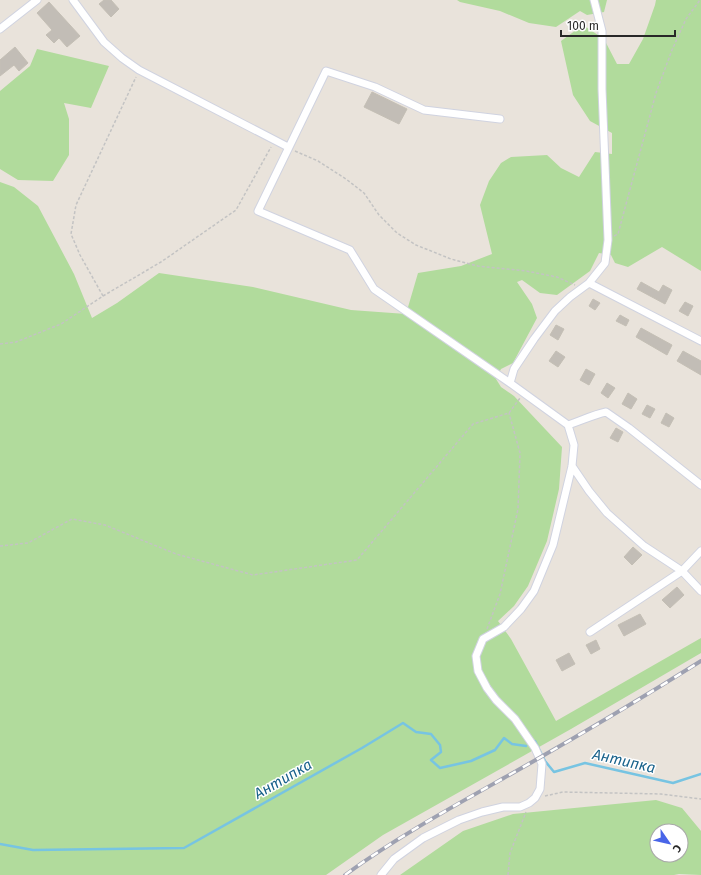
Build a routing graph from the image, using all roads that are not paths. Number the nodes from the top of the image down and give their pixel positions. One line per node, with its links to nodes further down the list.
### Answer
1 (37, 0): 4 (street)
2 (73, 0): 6 (street)
3 (594, 0): 7 (street)
4 (0, 30)
5 (500, 119): 6 (street)
6 (288, 147): 9 (street)
7 (589, 283): 8 (street); 9 (street)
8 (701, 341)
9 (510, 383): 10 (street)
10 (568, 425): 11 (street); 12 (street)
11 (572, 466): 14 (street); 17 (street)
12 (701, 486)
13 (701, 551): 14 (street)
14 (682, 571): 15 (street); 16 (street)
15 (701, 591)
16 (590, 632)
17 (381, 875)

